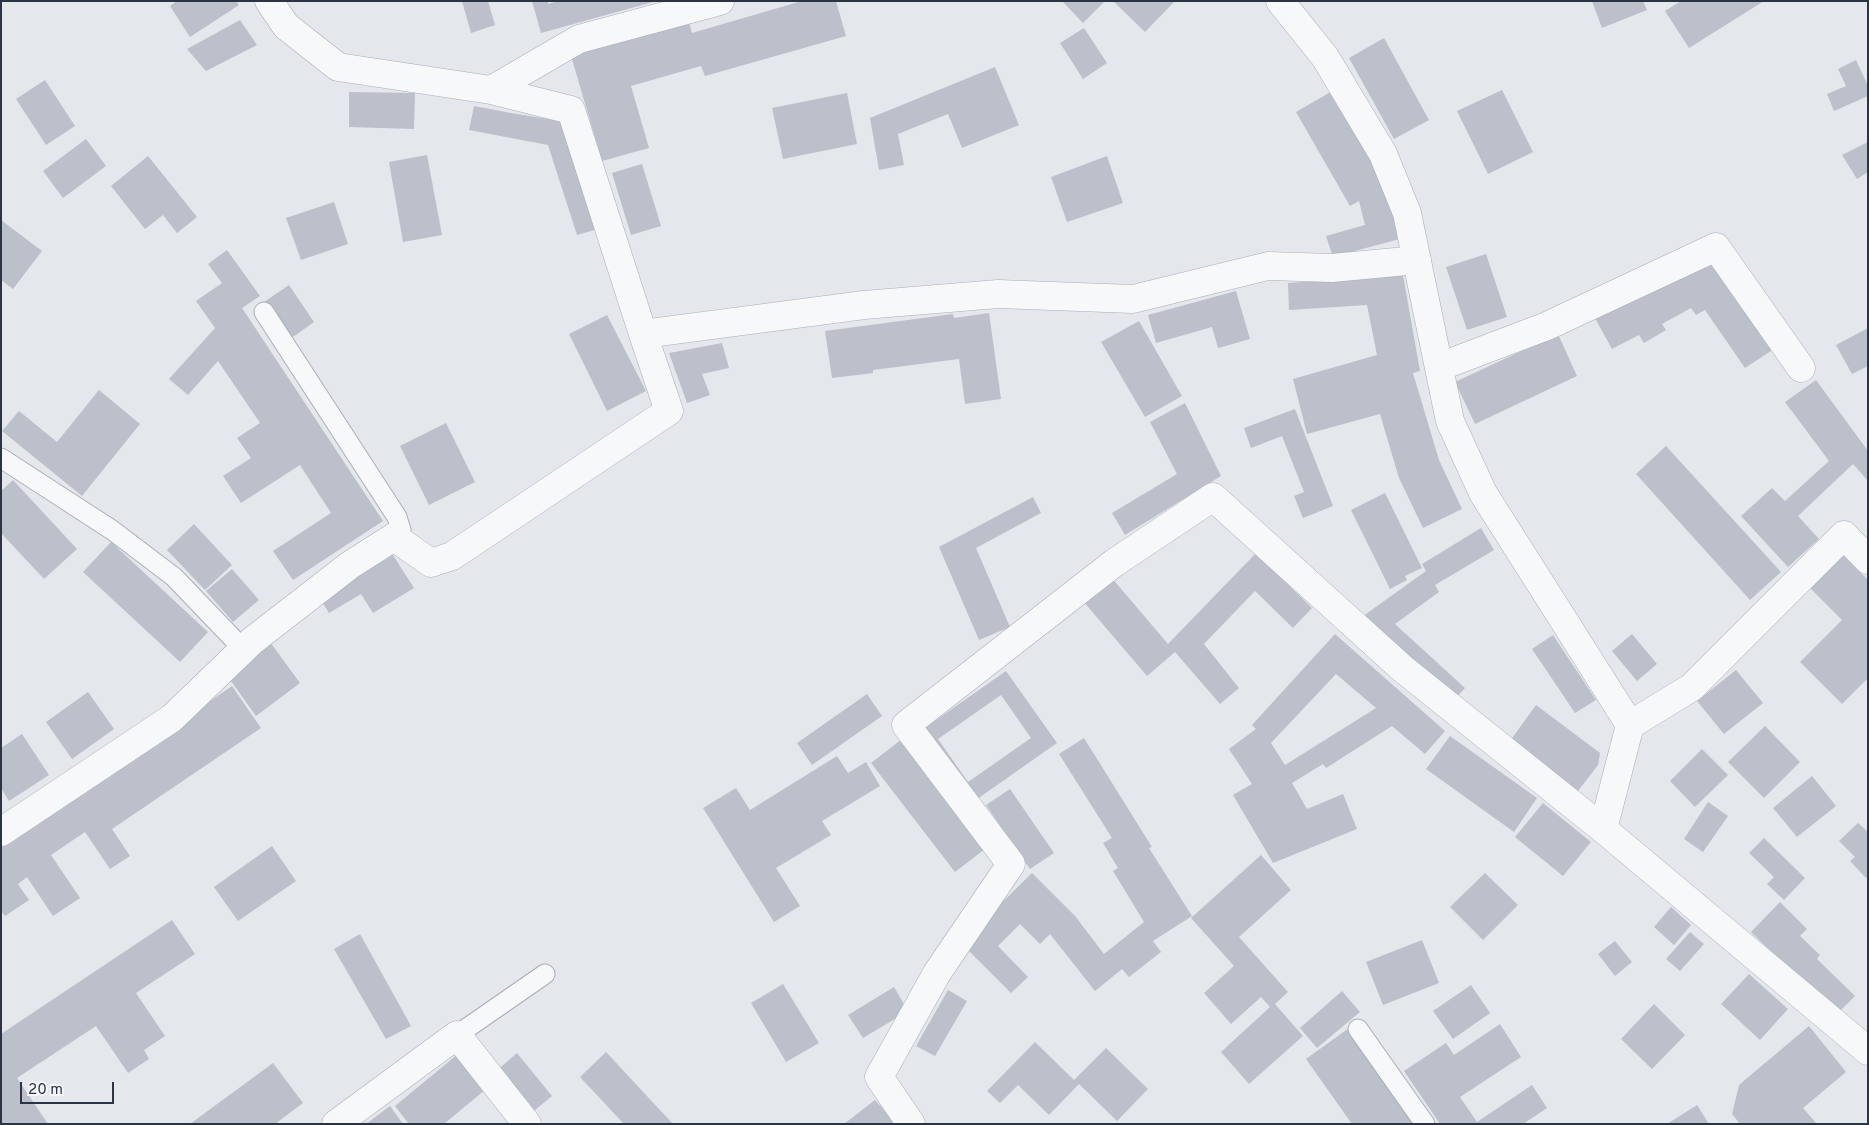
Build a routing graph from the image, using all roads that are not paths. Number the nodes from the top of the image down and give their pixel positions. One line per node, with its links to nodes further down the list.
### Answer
1 (269, 1): 4 (street)
2 (720, 1): 4 (street)
3 (1280, 1): 5 (street)
4 (492, 90): 7 (street)
5 (1417, 260): 7 (street); 8 (street)
6 (264, 312): 11 (lane)
7 (643, 334): 11 (street)
8 (1439, 367): 9 (street); 14 (street)
9 (1801, 368)
10 (1, 458): 13 (lane)
11 (394, 537): 13 (street)
12 (1868, 560): 14 (street)
13 (243, 649): 16 (street)
14 (1630, 725): 15 (street)
15 (1603, 829): 20 (street); 23 (street)
16 (1, 832)
17 (545, 974): 19 (lane)
18 (1358, 1029): 24 (lane)
19 (456, 1035): 21 (street); 22 (street)
20 (1868, 1051)
21 (336, 1124)
22 (527, 1124)
23 (911, 1124)
24 (1424, 1124)

